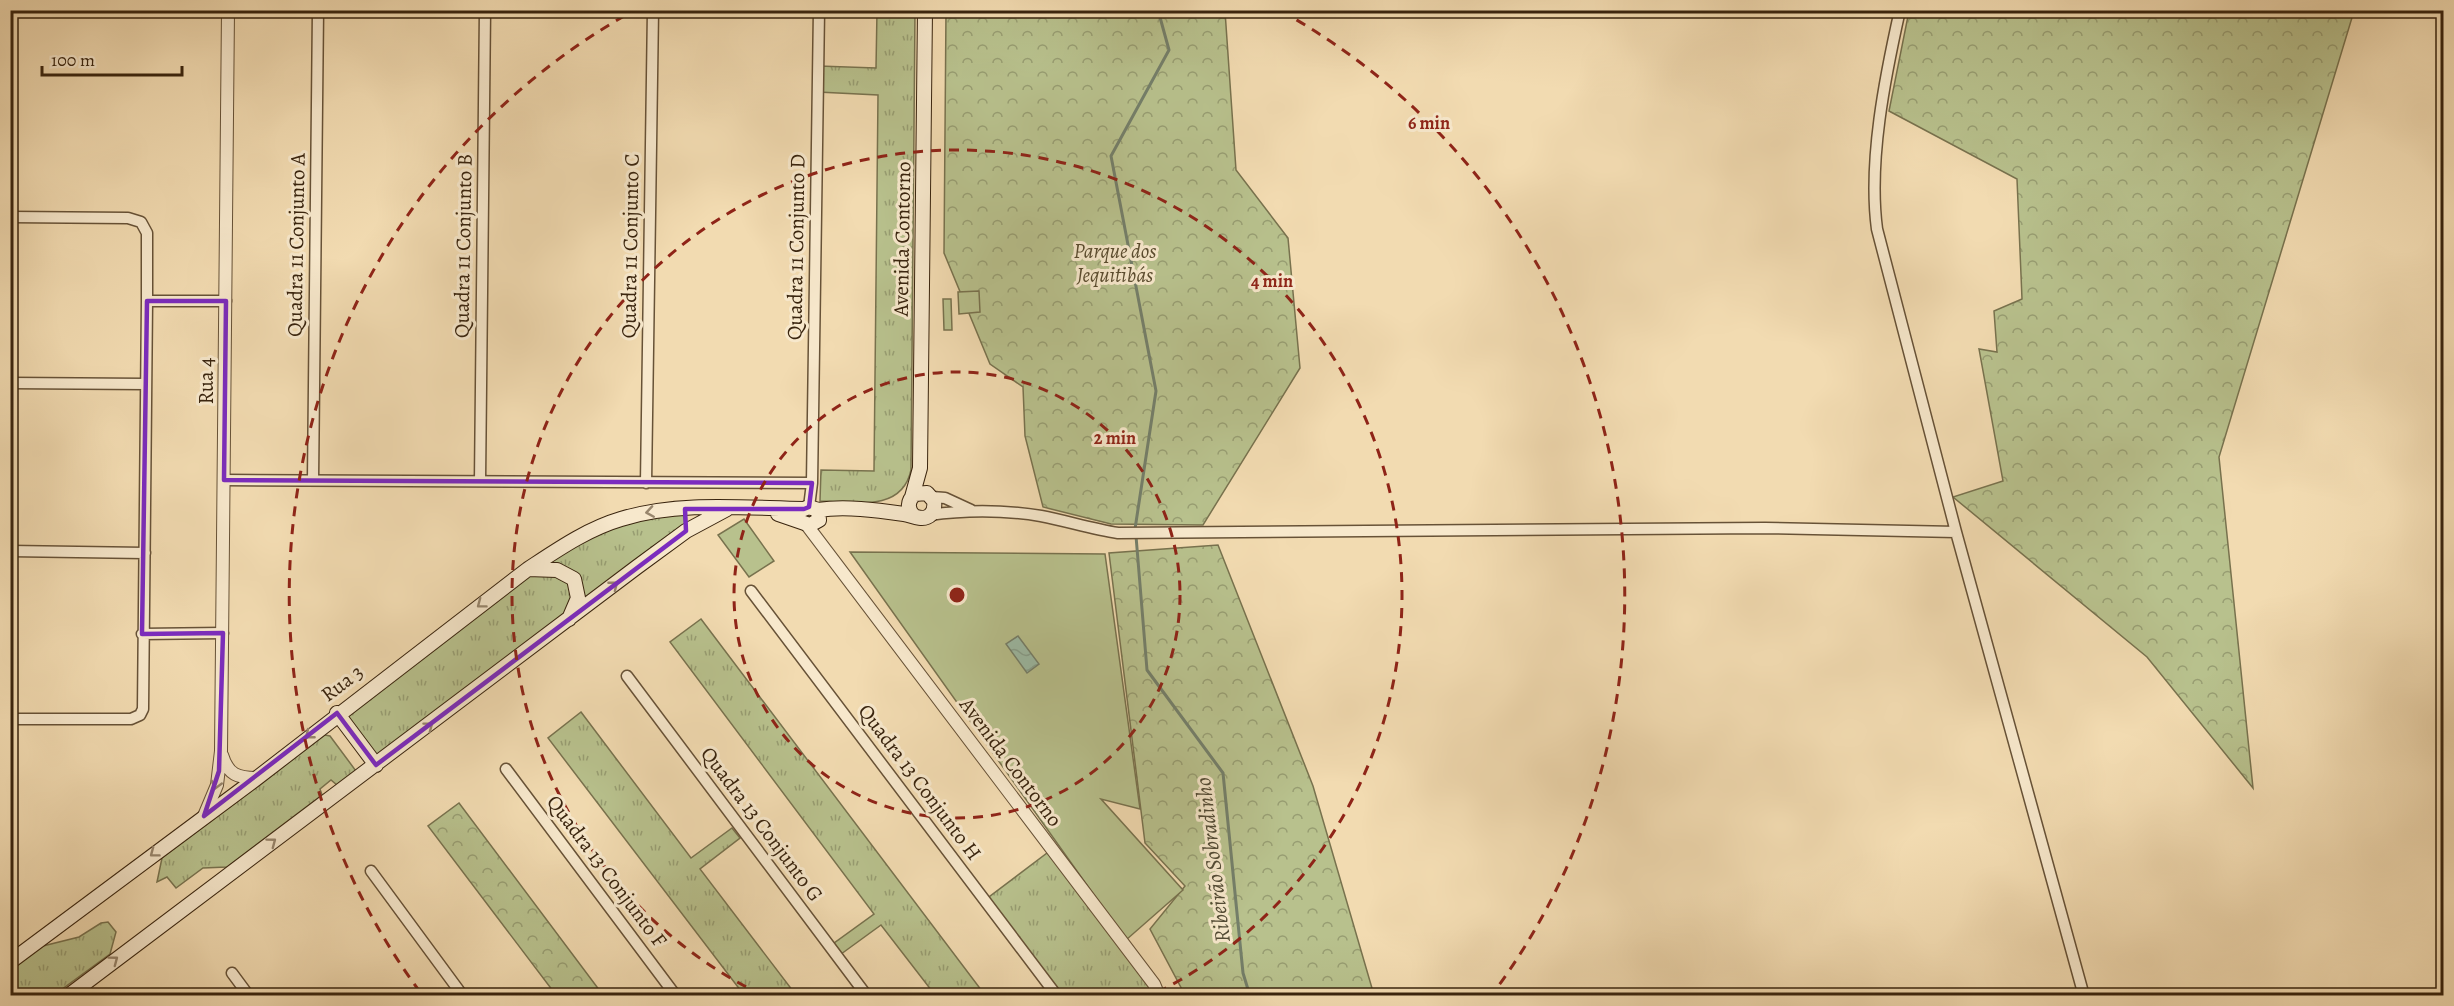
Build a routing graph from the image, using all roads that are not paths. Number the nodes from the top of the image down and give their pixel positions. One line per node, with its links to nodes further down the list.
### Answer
1 (228, 10): 9 (street, Rua 4)
2 (318, 10): 15 (street, Quadra 11 Conjunto A)
3 (485, 10): 16 (street, Quadra 11 Conjunto B)
4 (653, 10): 17 (street, Quadra 11 Conjunto C)
5 (819, 10): 18 (street, Quadra 11 Conjunto D)
6 (925, 10): 13 (main road, Avenida Contorno)
7 (1900, 10): 29 (street)
8 (10, 217): 10 (street)
9 (226, 301): 10 (street); 14 (street, Rua 4)
10 (147, 302): 12 (street)
11 (10, 383): 12 (street)
12 (146, 384): 31 (street)
13 (920, 468): 19 (main road, Avenida Contorno); 20 (main road, Avenida Contorno)
14 (224, 480): 15 (street); 35 (street, Rua 4)
15 (313, 480): 16 (street)
16 (480, 481): 17 (street)
17 (646, 483): 18 (street)
18 (812, 483): 26 (street, Quadra 11 Conjunto D)
19 (931, 496): 20 (main road); 23 (street); 25 (main road)
20 (911, 499): 24 (main road); 27 (main road)
21 (729, 507): 22 (main road, Rua 3); 26 (main road, Rua 3); 28 (main road)
22 (678, 509): 28 (main road); 32 (main road, Rua 3, one-way to 32)
23 (971, 510): 25 (street); 29 (street)
24 (888, 512): 26 (main road); 27 (main road)
25 (932, 515): 27 (main road)
26 (811, 516): 54 (street, Avenida Contorno)
27 (914, 516)
28 (686, 531): 34 (main road, one-way to 28)
29 (1956, 532): 55 (street)
30 (10, 551): 31 (street)
31 (145, 553): 36 (street)
32 (528, 569): 34 (main road); 38 (main road, Rua 3, one-way to 38)
33 (751, 591): 53 (street, Quadra 13 Conjunto H)
34 (568, 621): 41 (main road, one-way to 34)
35 (223, 633): 36 (street); 40 (street, Rua 4)
36 (142, 634): 39 (street)
37 (627, 676): 52 (street, Quadra 13 Conjunto G)
38 (337, 713): 41 (main road); 43 (main road, Rua 3, one-way to 43)
39 (10, 719)
40 (221, 751): 43 (street); 44 (street, Rua 4, one-way to 44)
41 (376, 765): 48 (main road, one-way to 41)
42 (506, 769): 51 (street, Quadra 13 Conjunto F)
43 (257, 778): 44 (main road, Rua 3)
44 (204, 816): 46 (main road, Rua 3, one-way to 46)
45 (371, 871): 50 (street)
46 (10, 962)
47 (232, 973): 49 (street)
48 (68, 996)
49 (249, 996)
50 (463, 996)
51 (676, 996)
52 (867, 996)
53 (1057, 996)
54 (1159, 996)
55 (2084, 996)

